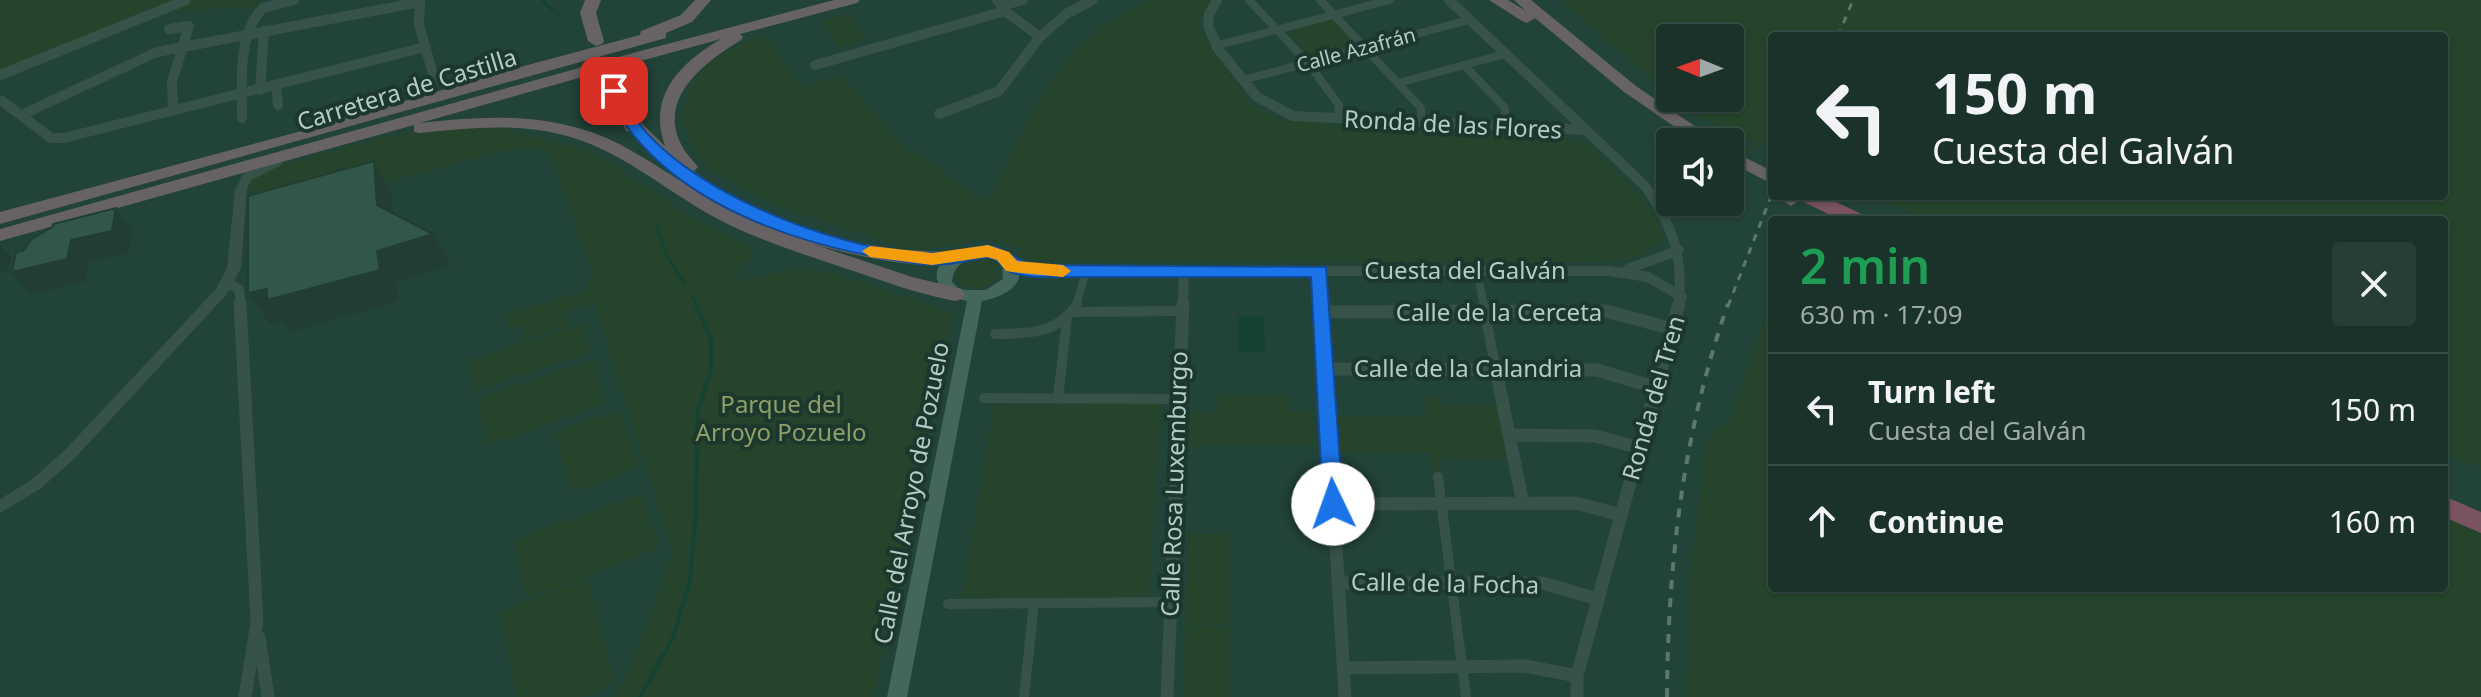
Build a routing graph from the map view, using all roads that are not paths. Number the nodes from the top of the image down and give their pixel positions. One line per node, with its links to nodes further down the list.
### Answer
1 (186, 0): 39 (street)
2 (294, 0): 26 (street)
3 (703, 0): 38 (highway)
4 (796, 0): 38 (highway, Carretera de Castilla)
5 (828, 0): 74 (highway, Carretera de Castilla)
6 (853, 0): 59 (highway); 67 (highway)
7 (1023, 0): 19 (street)
8 (1093, 0): 27 (street)
9 (1217, 0): 30 (street)
10 (1249, 0): 24 (street)
11 (1320, 0): 20 (street)
12 (1390, 0): 20 (street)
13 (1449, 0): 22 (street, Ronda de las Flores)
14 (1497, 0): 21 (highway)
15 (1506, 0): 21 (highway)
16 (1522, 0): 57 (highway)
17 (420, 1): 25 (street); 31 (street)
18 (587, 4): 28 (highway)
19 (1001, 6): 27 (street); 35 (street)
20 (1334, 15): 24 (street); 32 (street)
21 (1527, 18): 56 (highway)
22 (1469, 20): 32 (street, Calle Azafrán); 33 (street, Ronda de las Flores)
23 (169, 29): 29 (street)
24 (1278, 29): 30 (street); 34 (street)
25 (264, 31): 26 (street); 44 (street)
26 (247, 34): 29 (street); 45 (street)
27 (1040, 37): 49 (street)
28 (596, 41)
29 (182, 46): 48 (street); 50 (street)
30 (1215, 46): 40 (street, Ronda de las Flores)
31 (425, 47): 41 (street); 43 (street)
32 (1365, 48): 34 (street, Calle Azafrán); 42 (street)
33 (1505, 54): 36 (street); 58 (street, Ronda de las Flores)
34 (1308, 63): 40 (street, Calle Azafrán); 53 (street)
35 (815, 65)
36 (1464, 65): 42 (street); 55 (street)
37 (607, 68): 51 (highway)
38 (530, 69): 73 (highway, Carretera de Castilla)
39 (0, 75)
40 (1243, 80): 53 (street, Ronda de las Flores)
41 (435, 81)
42 (1398, 83): 54 (street)
43 (276, 86): 44 (street); 47 (street)
44 (260, 90): 45 (street)
45 (242, 94): 48 (street); 52 (street)
46 (2, 101): 50 (street)
47 (278, 105)
48 (173, 111): 50 (street)
49 (939, 114)
50 (21, 115)
51 (626, 117): 67 (highway); 70 (highway)
52 (242, 118)
53 (1338, 119): 54 (street, Ronda de las Flores)
54 (1421, 123): 55 (street, Ronda de las Flores)
55 (1506, 128): 58 (street, Ronda de las Flores)
56 (1669, 128)
57 (1688, 128)
58 (1584, 130): 76 (street, Ronda del Tren)
59 (326, 147): 60 (highway); 70 (highway)
60 (284, 159): 64 (highway); 66 (street)
61 (1744, 168): 63 (highway)
62 (1744, 171): 65 (highway)
63 (1768, 177)
64 (212, 179): 66 (street); 75 (highway)
65 (1768, 187)
66 (241, 189): 84 (street)
67 (725, 199): 77 (highway)
68 (1798, 200): 71 (highway)
69 (1801, 200): 72 (highway)
70 (705, 204): 85 (highway)
71 (1825, 216)
72 (1846, 216)
73 (0, 218)
74 (0, 228)
75 (0, 235)
76 (1679, 250): 82 (street, Cuesta del Galván); 86 (street, Ronda del Tren)
77 (958, 257): 83 (main road); 85 (main road)
78 (1086, 271): 79 (street, Cuesta del Galván); 83 (street, Cuesta del Galván); 91 (street)
79 (1184, 271): 80 (street, Cuesta del Galván); 88 (street, Calle Rosa Luxemburgo)
80 (1320, 271): 81 (street, Cuesta del Galván); 89 (street)
81 (1477, 271): 82 (street, Cuesta del Galván); 90 (street)
82 (1609, 271): 86 (street, Cuesta del Galván)
83 (1011, 274): 87 (main road)
84 (228, 283): 107 (street); 118 (street)
85 (955, 294): 87 (main road)
86 (1682, 297): 92 (street, Ronda del Tren)
87 (975, 298): 124 (main road, Calle del Arroyo de Pozuelo)
88 (1182, 311): 91 (street); 99 (street, Calle Rosa Luxemburgo)
89 (1322, 312): 90 (street, Calle de la Cerceta); 94 (street)
90 (1485, 312): 92 (street, Calle de la Cerceta); 95 (street)
91 (1070, 315): 93 (street); 98 (street)
92 (1673, 329): 96 (street, Ronda del Tren)
93 (995, 334)
94 (1325, 369): 95 (street, Calle de la Calandria); 104 (street)
95 (1496, 370): 96 (street, Calle de la Calandria); 100 (street)
96 (1657, 388): 101 (street, Ronda del Tren)
97 (984, 398): 98 (street)
98 (1058, 399): 99 (street)
99 (1179, 399): 115 (street, Calle Rosa Luxemburgo)
100 (1509, 435): 101 (street); 105 (street)
101 (1640, 448): 110 (street, Ronda del Tren)
102 (1438, 477): 106 (street)
103 (2448, 494): 109 (highway)
104 (1333, 504): 106 (street); 113 (street)
105 (1523, 504): 106 (street); 110 (street)
106 (1442, 505): 112 (street)
107 (0, 507)
108 (2448, 508): 111 (highway)
109 (2481, 509)
110 (1621, 515): 114 (street, Ronda del Tren)
111 (2481, 523)
112 (1451, 582): 113 (street, Calle de la Focha); 114 (street, Calle de la Focha); 119 (street)
113 (1338, 583): 120 (street)
114 (1598, 599): 121 (street, Ronda del Tren)
115 (1171, 602): 116 (street); 126 (street, Calle Rosa Luxemburgo)
116 (1034, 603): 117 (street); 125 (street)
117 (948, 604)
118 (257, 622): 122 (street); 123 (street)
119 (1462, 667): 120 (street); 121 (street); 128 (street)
120 (1343, 668): 127 (street)
121 (1577, 676): 129 (street, Ronda del Tren)
122 (245, 697)
123 (268, 697)
124 (897, 697)
125 (1024, 697)
126 (1167, 697)
127 (1345, 697)
128 (1466, 697)
129 (1577, 697)

